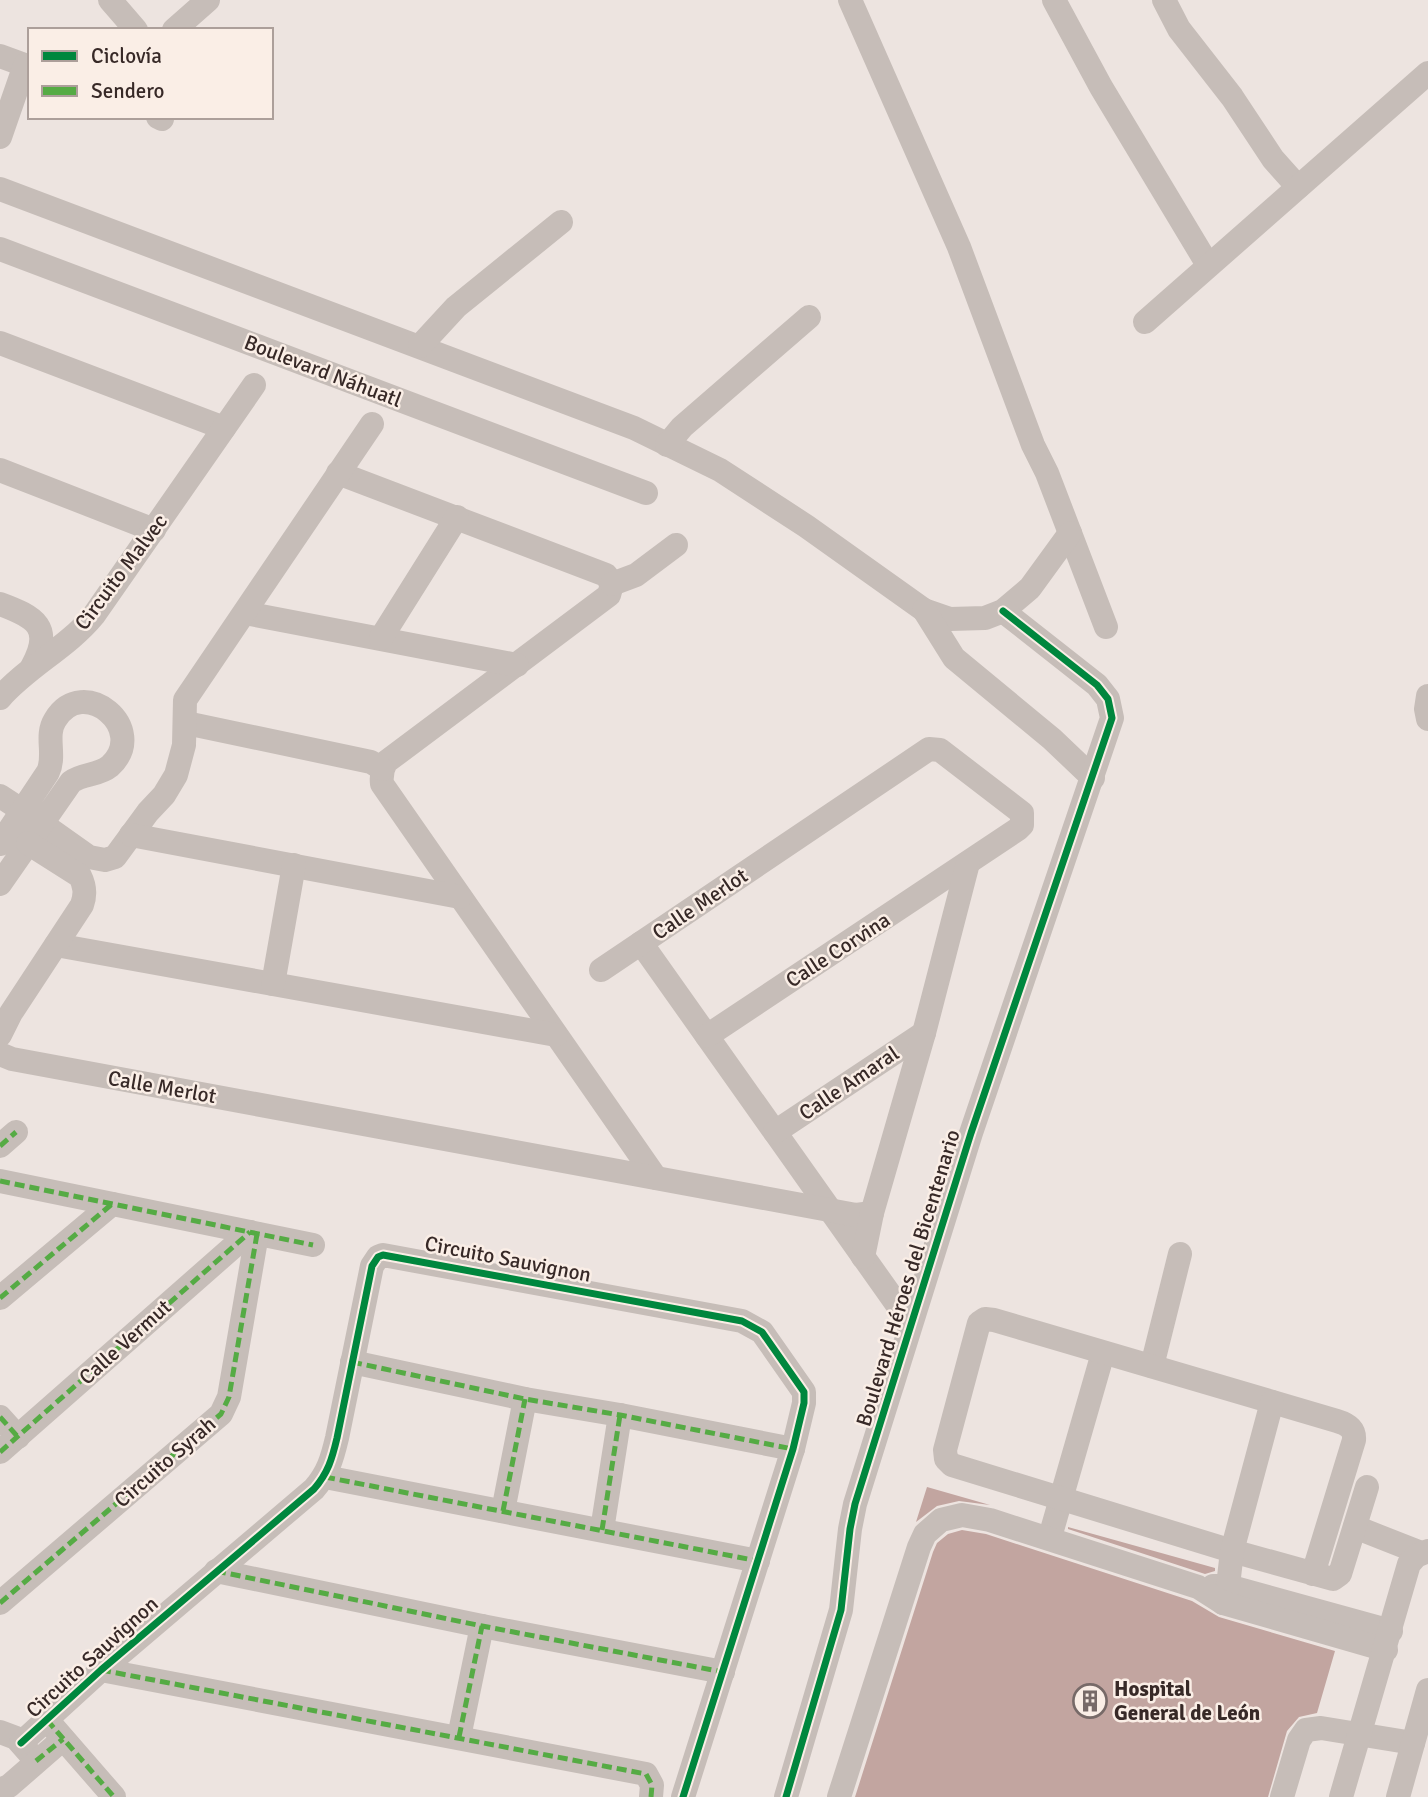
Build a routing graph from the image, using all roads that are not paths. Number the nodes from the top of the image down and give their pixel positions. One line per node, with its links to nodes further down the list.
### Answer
1 (110, 0): 6 (street)
2 (208, 0): 7 (street)
3 (850, 0): 29 (street)
4 (1054, 0): 15 (street)
5 (1164, 0): 11 (street)
6 (134, 28)
7 (176, 28)
8 (12, 64): 10 (street)
9 (1428, 73): 11 (street)
10 (0, 137)
11 (1298, 187): 15 (street)
12 (0, 189): 19 (street)
13 (561, 222): 19 (street)
14 (0, 248): 26 (street, Boulevard Náhuatl)
15 (1209, 265): 17 (street)
16 (809, 317): 23 (street)
17 (1145, 322)
18 (0, 343): 22 (street)
19 (420, 346): 23 (street)
20 (254, 385): 22 (street, Circuito Malvec)
21 (372, 424): 25 (street)
22 (224, 428): 28 (street, Circuito Malvec)
23 (667, 445): 33 (street)
24 (0, 470): 28 (street)
25 (338, 473): 27 (street); 35 (street)
26 (646, 493)
27 (457, 517): 31 (street); 37 (street)
28 (154, 530): 39 (street, Circuito Malvec)
29 (1070, 533): 34 (street); 36 (street)
30 (676, 545): 31 (street)
31 (612, 584): 38 (street)
32 (0, 604): 39 (street)
33 (924, 610): 34 (street); 45 (street)
34 (1003, 611): 45 (street, Boulevard Héroes del Bicentenario)
35 (245, 613): 37 (street); 43 (street)
36 (1106, 627)
37 (381, 638): 38 (street)
38 (517, 664): 44 (street)
39 (32, 667): 41 (street, Circuito Malvec)
40 (1428, 696): 42 (street)
41 (0, 698)
42 (1428, 719)
43 (186, 723): 44 (street); 49 (street)
44 (382, 769): 53 (street)
45 (1093, 778): 116 (street, Boulevard Héroes del Bicentenario)
46 (0, 796): 48 (street)
47 (1023, 819): 50 (street, Calle Corvina); 54 (street, Calle Merlot)
48 (17, 829): 48 (street); 49 (street); 52 (street); 55 (street)
49 (131, 835): 51 (street)
50 (968, 863): 58 (street); 61 (street, Calle Corvina)
51 (294, 865): 53 (street); 57 (street)
52 (0, 884)
53 (460, 897): 59 (street)
54 (641, 943): 56 (street); 61 (street, Calle Merlot)
55 (56, 945): 57 (street); 60 (street)
56 (601, 970)
57 (273, 984): 59 (street)
58 (924, 1033): 63 (street, Calle Amaral); 72 (street)
59 (556, 1034): 64 (street)
60 (0, 1035)
61 (707, 1036): 63 (street, Calle Merlot)
62 (0, 1054): 65 (street, Calle Merlot)
63 (775, 1132): 66 (street, Calle Merlot)
64 (635, 1147): 65 (street); 67 (street)
65 (612, 1170): 67 (street, Calle Merlot)
66 (805, 1176): 69 (street); 71 (street, Calle Merlot)
67 (656, 1178): 69 (street, Calle Merlot)
68 (0, 1181): 70 (street)
69 (779, 1201): 71 (street, Calle Merlot)
70 (111, 1204): 73 (street); 77 (street)
71 (830, 1210): 72 (street); 76 (street, Calle Merlot)
72 (872, 1213): 76 (street)
73 (253, 1233): 74 (street); 86 (street, Calle Vermut); 101 (street, Circuito Syrah)
74 (313, 1245)
75 (1180, 1254): 81 (street)
76 (863, 1257): 78 (street, Calle Merlot)
77 (0, 1298)
78 (895, 1303)
79 (1103, 1353): 81 (street); 90 (street); 90 (street)
80 (352, 1362): 82 (street); 87 (street, Circuito Sauvignon); 88 (street, Circuito Sauvignon)
81 (1152, 1366): 83 (street)
82 (525, 1399): 84 (street); 91 (street)
83 (1272, 1402): 95 (street); 99 (street)
84 (621, 1415): 87 (street); 93 (street)
85 (0, 1418): 86 (street)
86 (9, 1445)
87 (793, 1449): 97 (street, Circuito Sauvignon)
88 (325, 1476): 91 (street); 98 (street, Circuito Sauvignon)
89 (1367, 1487): 92 (street)
90 (1060, 1498): 94 (street); 95 (street)
91 (503, 1511): 93 (street)
92 (1354, 1527): 96 (street); 99 (street)
93 (602, 1530): 97 (street)
94 (1050, 1537): 100 (street); 117 (street)
95 (1232, 1551): 99 (street); 100 (street)
96 (1424, 1552): 103 (street)
97 (758, 1561): 105 (street, Circuito Sauvignon)
98 (216, 1571): 102 (street); 104 (street, Circuito Sauvignon)
99 (1313, 1574)
100 (1226, 1594): 103 (street)
101 (0, 1603)
102 (482, 1626): 105 (street); 109 (street)
103 (1389, 1640): 108 (street)
104 (101, 1670): 107 (street, Circuito Sauvignon); 109 (street)
105 (723, 1672): 115 (street, Circuito Sauvignon)
106 (1428, 1690): 110 (street)
107 (55, 1729): 111 (street, Circuito Sauvignon); 113 (street, Circuito Sauvignon)
108 (1361, 1734): 110 (street); 118 (street); 119 (street)
109 (459, 1737): 114 (street)
110 (1413, 1743): 120 (street)
111 (19, 1745): 112 (street, Circuito Sauvignon)
112 (0, 1790)
113 (114, 1797)
114 (651, 1797)
115 (683, 1797)
116 (786, 1797)
117 (839, 1797)
118 (1282, 1797)
119 (1341, 1797)
120 (1398, 1797)

